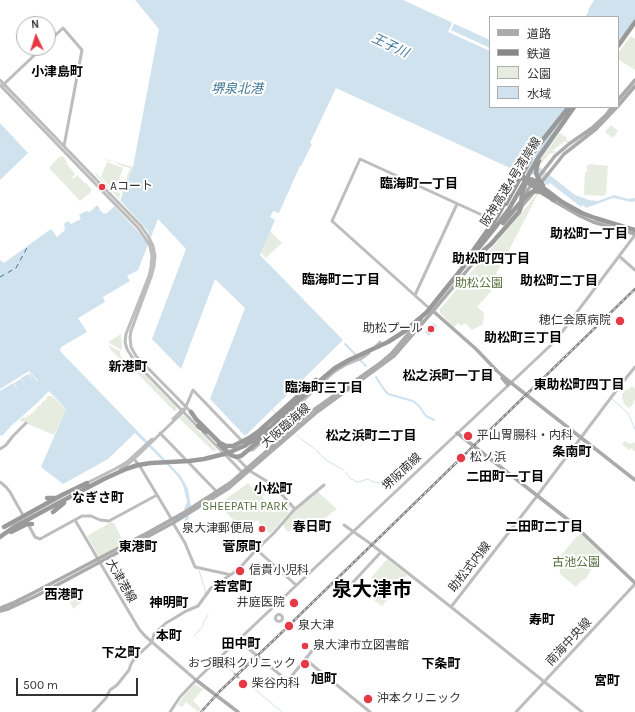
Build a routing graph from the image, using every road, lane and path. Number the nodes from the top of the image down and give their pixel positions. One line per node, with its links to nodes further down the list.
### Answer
1 (635, 18): 4 (highway)
2 (635, 22): 5 (highway)
3 (56, 35): 20 (street)
4 (619, 40)
5 (619, 45)
6 (33, 56): 9 (street)
7 (0, 80): 9 (street)
8 (635, 80): 11 (main road)
9 (1, 86): 20 (street)
10 (635, 86): 12 (main road, 大阪臨海線)
11 (619, 99)
12 (619, 105)
13 (569, 108): 19 (highway)
14 (569, 108): 31 (highway, 阪神高速4号湾岸線)
15 (573, 108): 21 (highway, 阪神高速4号湾岸線)
16 (573, 108): 24 (highway)
17 (611, 108): 22 (main road, 大阪臨海線)
18 (616, 108): 23 (main road, 大阪臨海線)
19 (551, 130): 24 (highway); 26 (highway)
20 (63, 148): 36 (street)
21 (538, 158): 29 (highway); 33 (highway, 阪神高速4号湾岸線)
22 (532, 185): 23 (main road); 27 (main road, 大阪臨海線)
23 (537, 188): 28 (main road); 28 (main road); 29 (main road, 大阪臨海線)
24 (561, 203): 28 (highway); 31 (highway); 33 (highway)
25 (457, 204): 26 (street); 34 (street); 34 (street)
26 (495, 221): 27 (street); 31 (main road)
27 (500, 224): 31 (main road, 大阪臨海線)
28 (635, 233): 30 (street, 堺阪南線)
29 (483, 251): 35 (main road, 大阪臨海線)
30 (619, 256): 32 (street); 41 (street, 堺阪南線)
31 (466, 263): 35 (main road, 大阪臨海線); 40 (highway, 阪神高速4号湾岸線)
32 (635, 270)
33 (456, 277): 43 (highway, 阪神高速4号湾岸線)
34 (415, 295): 35 (street)
35 (432, 310): 37 (main road); 54 (main road, 大阪臨海線)
36 (134, 319): 44 (street); 45 (street)
37 (464, 339): 41 (main road); 42 (main road); 51 (main road)
38 (380, 342): 44 (street)
39 (635, 367): 51 (street, 助松式内線)
40 (320, 377): 48 (highway); 56 (highway, 阪神高速4号湾岸線)
41 (512, 381): 42 (street, 堺阪南線)
42 (508, 384): 50 (street, 堺阪南線)
43 (310, 389): 48 (highway); 59 (highway, 阪神高速4号湾岸線)
44 (186, 407): 45 (street); 46 (street)
45 (183, 410): 48 (street); 49 (street)
46 (191, 412): 48 (highway); 54 (street)
47 (26, 423): 52 (street)
48 (199, 425): 55 (street)
49 (159, 433): 53 (street); 61 (street)
50 (457, 433): 63 (main road); 76 (street, 堺阪南線)
51 (581, 437): 57 (main road); 63 (street, 助松式内線)
52 (0, 449)
53 (133, 458): 59 (street); 62 (street); 64 (street)
54 (249, 469): 55 (main road, 大阪臨海線); 66 (street)
55 (244, 474): 61 (main road, 大阪臨海線); 71 (main road, 大阪臨海線)
56 (95, 480): 65 (highway); 75 (highway, 阪神高速4号湾岸線)
57 (635, 480)
58 (0, 482): 69 (street)
59 (88, 485): 68 (highway); 69 (street); 75 (highway); 78 (highway, 阪神高速4号湾岸線)
60 (324, 486): 66 (street)
61 (217, 492): 71 (main road, 大阪臨海線)
62 (157, 495): 70 (street); 71 (street)
63 (537, 496): 83 (main road); 86 (street, 助松式内線)
64 (74, 497): 68 (highway); 72 (street)
65 (47, 498)
66 (295, 509): 79 (street)
67 (24, 511): 75 (highway)
68 (51, 511): 77 (highway)
69 (24, 517): 72 (street); 75 (street)
70 (75, 520): 72 (street); 81 (street, 大津港線)
71 (172, 521): 81 (main road, 大阪臨海線); 82 (street)
72 (27, 522): 78 (street)
73 (32, 524): 77 (highway)
74 (344, 525): 76 (street)
75 (1, 531)
76 (353, 532): 80 (street); 84 (street, 堺阪南線)
77 (8, 534): 78 (highway)
78 (0, 538)
79 (257, 550): 82 (street); 84 (street)
80 (381, 552): 85 (street); 86 (street)
81 (99, 560): 87 (main road, 大阪臨海線); 88 (main road, 大阪臨海線); 93 (street, 大津港線)
82 (230, 575): 93 (street)
83 (635, 584): 96 (street, 南海中央線)
84 (296, 585): 89 (street, 堺阪南線)
85 (344, 592)
86 (451, 607): 96 (street)
87 (0, 608)
88 (0, 611)
89 (270, 611): 90 (street); 91 (street, 堺阪南線)
90 (276, 616)
91 (238, 640): 94 (street); 95 (street, 堺阪南線)
92 (322, 641): 94 (street)
93 (152, 642): 95 (street, 大津港線); 97 (street)
94 (305, 659): 100 (street)
95 (196, 680): 98 (street, 堺阪南線); 99 (main road)
96 (544, 682): 101 (street, 南海中央線); 102 (street)
97 (93, 712)
98 (170, 712)
99 (238, 712)
100 (370, 712)
101 (516, 712)
102 (582, 712)

